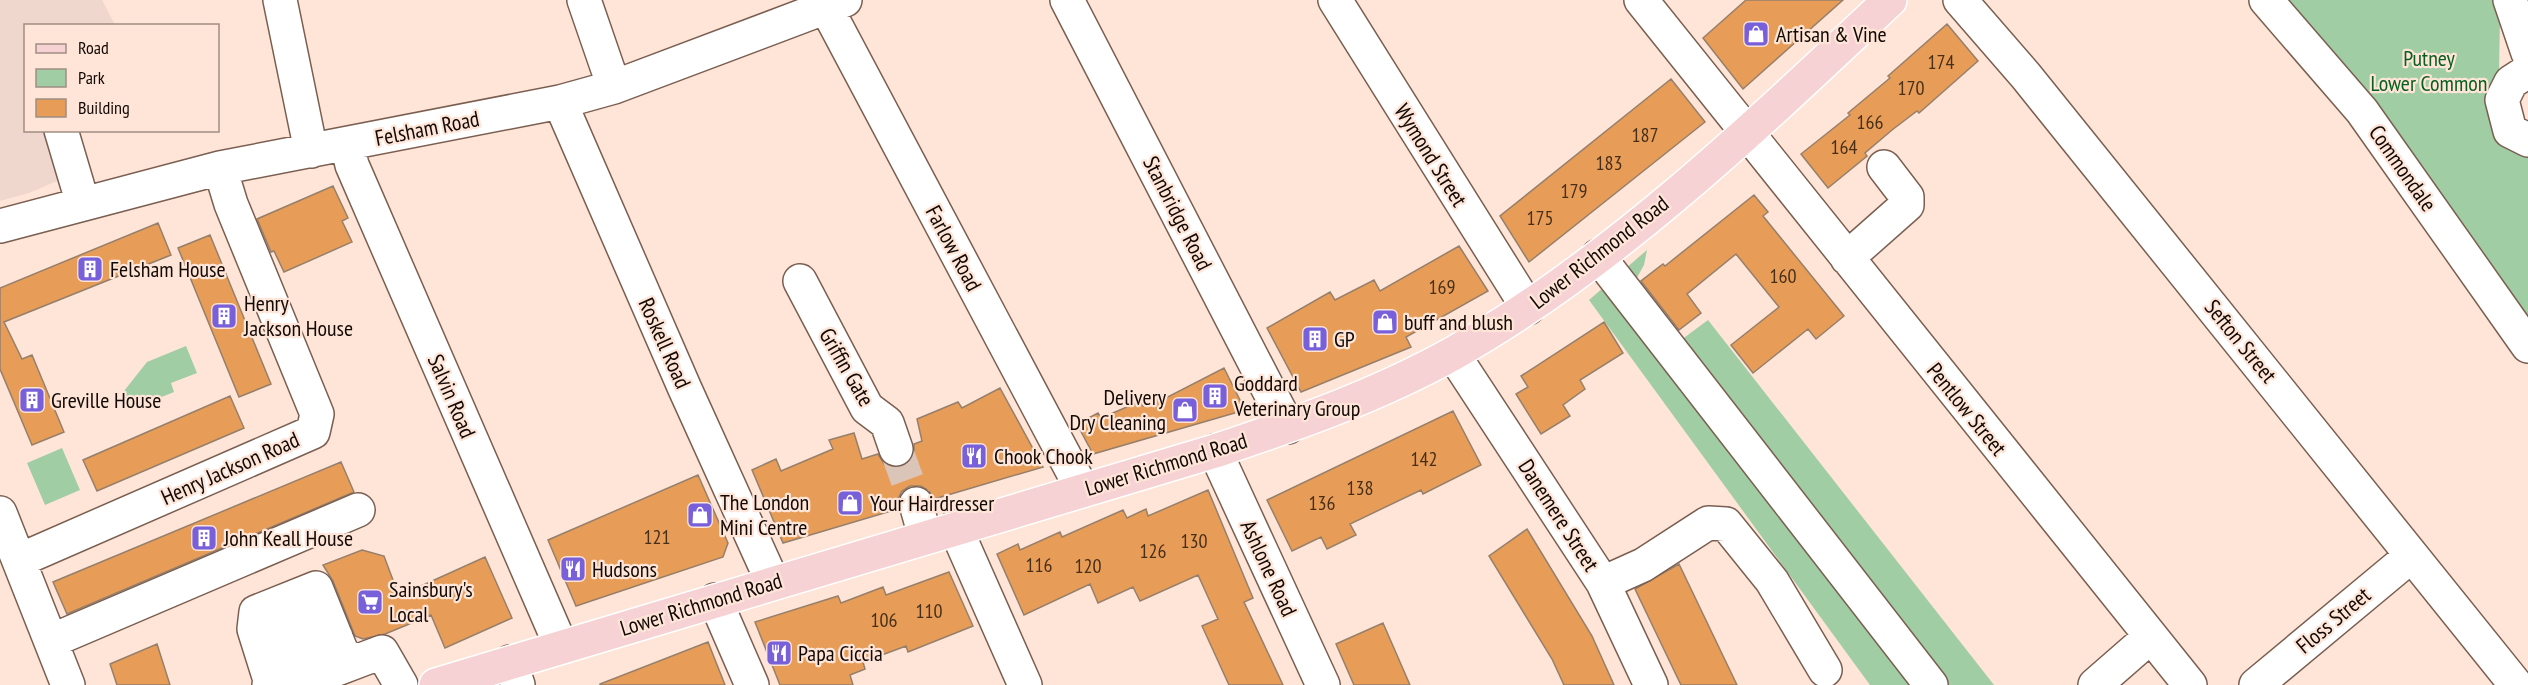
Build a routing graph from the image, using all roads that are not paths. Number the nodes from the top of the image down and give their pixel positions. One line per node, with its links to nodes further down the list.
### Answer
1 (280, 0): 19 (street)
2 (584, 0): 13 (street)
3 (1067, 0): 30 (street, Stanbridge Road)
4 (1335, 0): 27 (street, Wymond Street)
5 (1641, 0): 16 (street, Pentlow Street)
6 (1890, 0): 16 (main road, Lower Richmond Road)
7 (1960, 0): 38 (street, Sefton Street)
8 (2266, 0): 28 (street, Commondale)
9 (2510, 0): 11 (street)
10 (836, 4): 13 (street, Felsham Road); 33 (street, Farlow Road)
11 (2528, 53)
12 (2528, 71): 17 (street)
13 (614, 87): 14 (street, Felsham Road)
14 (560, 102): 18 (street, Felsham Road); 40 (street, Roskell Road)
15 (62, 132): 22 (street)
16 (1747, 132): 24 (main road, Lower Richmond Road); 25 (street, Pentlow Street)
17 (2528, 140)
18 (347, 144): 19 (street, Felsham Road); 46 (street, Salvin Road)
19 (311, 151): 21 (street, Felsham Road)
20 (1884, 167): 25 (street)
21 (220, 168): 22 (street, Felsham Road); 39 (street, Henry Jackson Road)
22 (83, 204): 23 (street, Felsham Road)
23 (0, 226)
24 (1598, 256): 27 (main road, Lower Richmond Road); 57 (street)
25 (1847, 258): 44 (street, Pentlow Street)
26 (800, 281): 31 (street, Griffin Gate)
27 (1528, 308): 29 (main road, Lower Richmond Road)
28 (2528, 346)
29 (1453, 354): 30 (main road, Lower Richmond Road); 41 (street, Danemere Street)
30 (1288, 427): 32 (main road, Lower Richmond Road)
31 (896, 449)
32 (1215, 451): 33 (main road, Lower Richmond Road); 55 (street, Ashlone Road)
33 (1082, 489): 37 (main road, Lower Richmond Road)
34 (916, 504): 37 (street)
35 (358, 510): 45 (street)
36 (0, 513): 39 (street)
37 (940, 532): 40 (main road, Lower Richmond Road); 54 (street)
38 (2411, 556): 60 (street, Floss Street); 61 (street, Sefton Street)
39 (20, 560): 45 (street)
40 (773, 583): 42 (main road, Lower Richmond Road)
41 (1603, 583): 47 (street); 56 (street, Danemere Street)
42 (715, 600): 46 (main road, Lower Richmond Road); 53 (street)
43 (340, 636): 49 (street); 49 (street); 51 (street)
44 (2150, 637): 58 (street); 59 (street, Pentlow Street)
45 (51, 641): 50 (street)
46 (561, 646): 48 (main road, Lower Richmond Road)
47 (1825, 670)
48 (514, 673): 52 (main road, Lower Richmond Road)
49 (278, 683)
50 (68, 685)
51 (401, 685)
52 (436, 685)
53 (752, 685)
54 (1025, 685)
55 (1323, 685)
56 (1651, 685)
57 (1931, 685)
58 (2095, 685)
59 (2190, 685)
60 (2256, 685)
61 (2516, 685)

